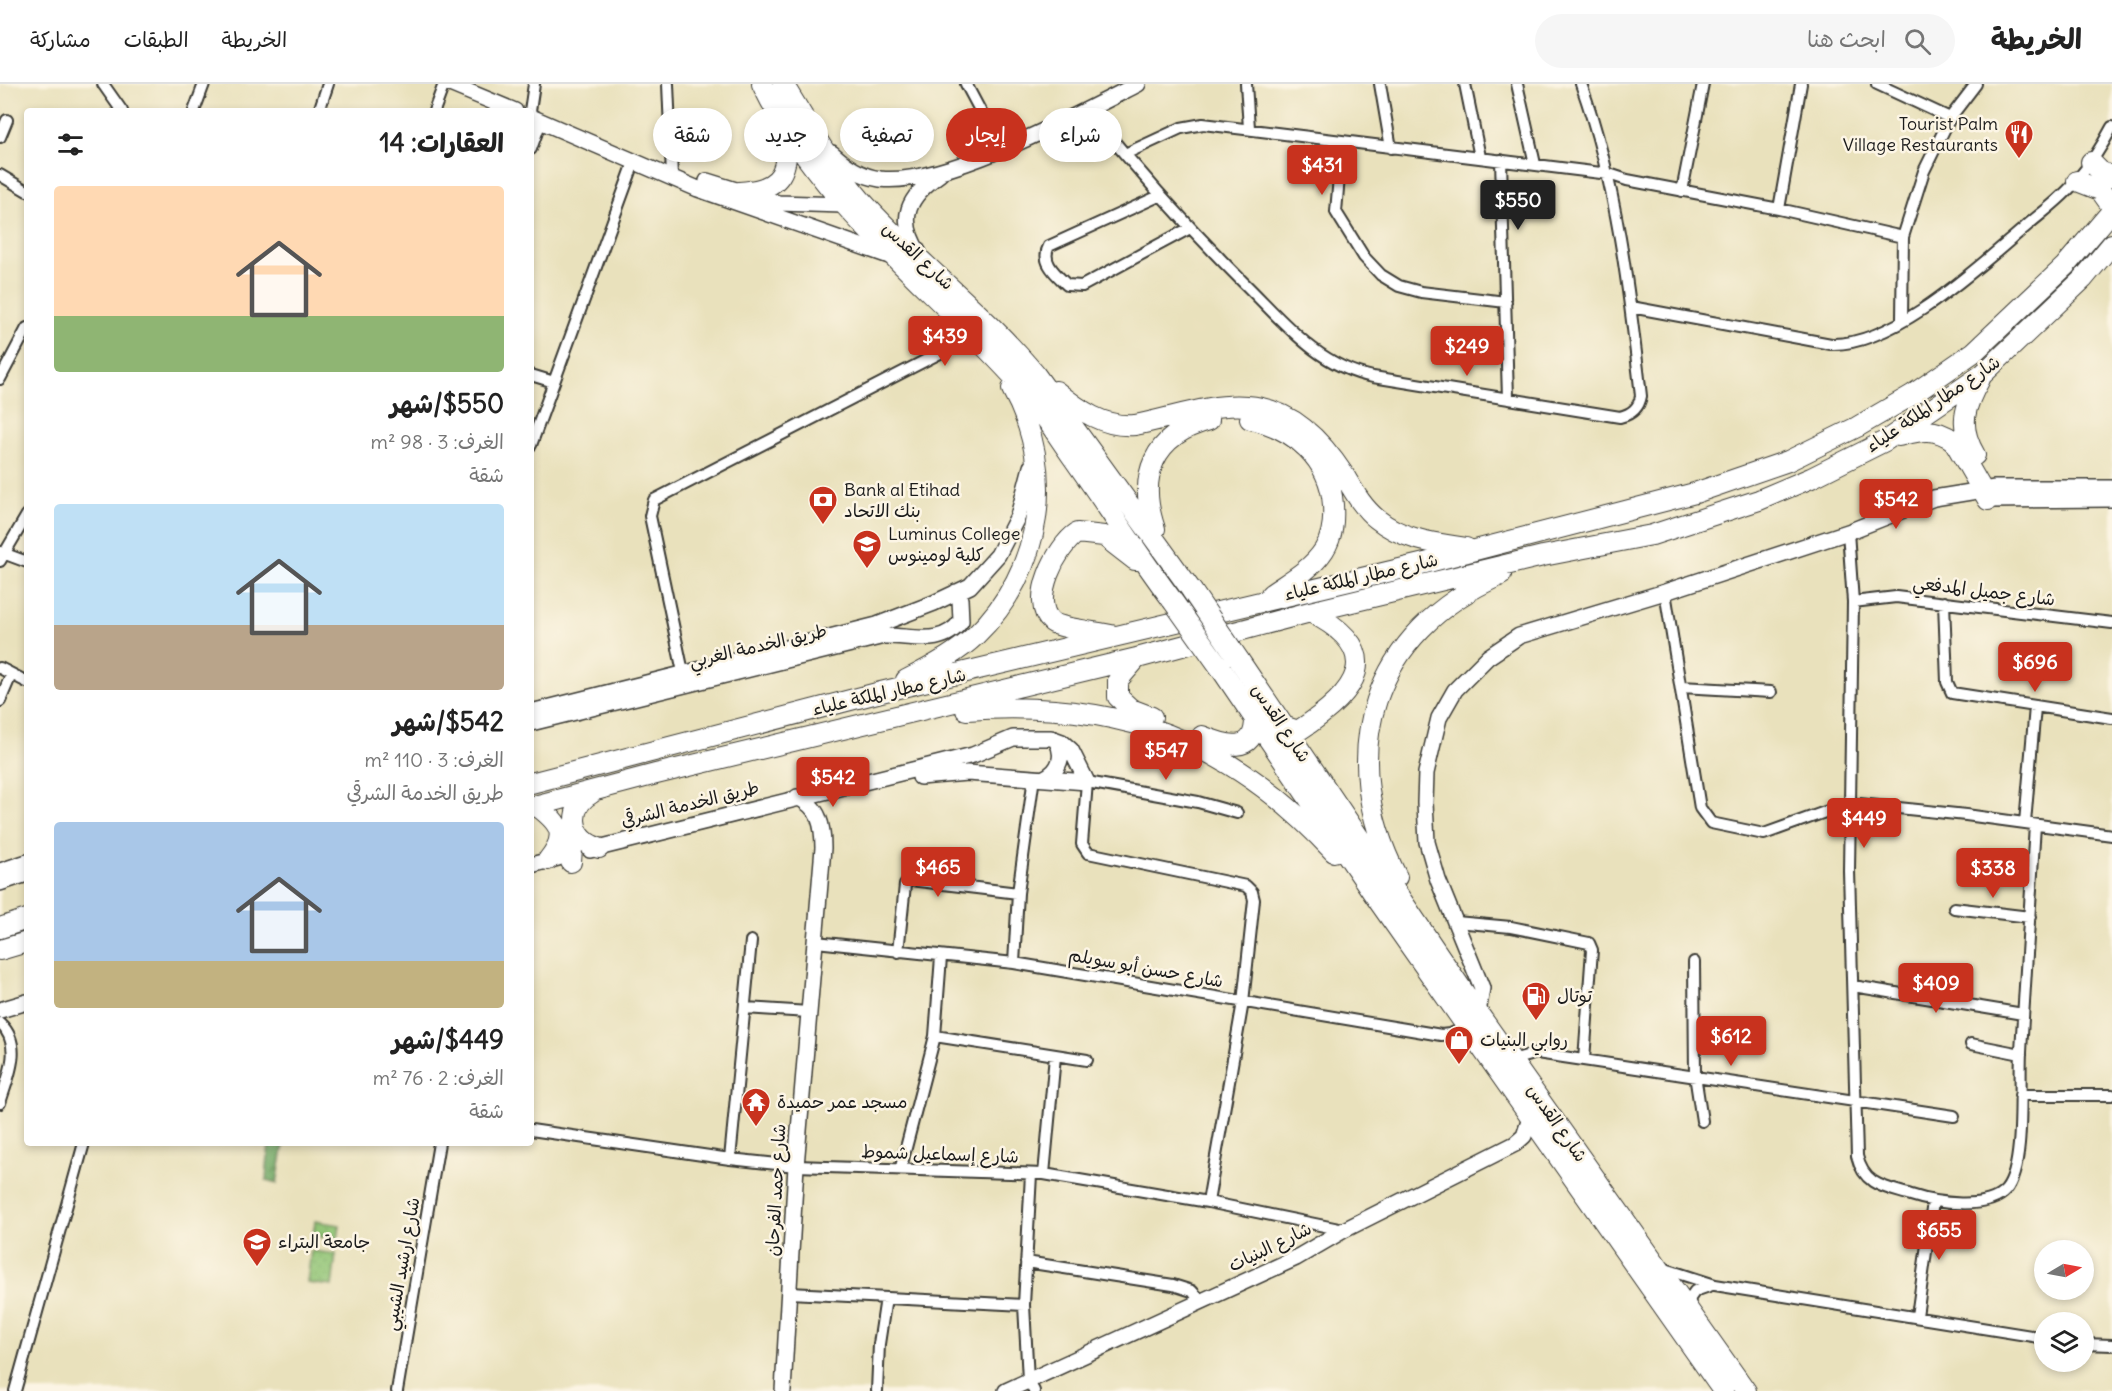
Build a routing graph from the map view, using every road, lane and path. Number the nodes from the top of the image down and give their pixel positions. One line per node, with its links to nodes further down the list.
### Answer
1 (104, 84): 21 (street)
2 (204, 84): 22 (street)
3 (328, 84): 23 (street)
4 (444, 84): 24 (street)
5 (450, 84): 25 (street)
6 (534, 84): 30 (street)
7 (668, 84): 54 (street)
8 (762, 84): 26 (highway, شارع القدس)
9 (783, 84): 27 (highway, شارع القدس)
10 (966, 84): 28 (street)
11 (1138, 84): 29 (street)
12 (1246, 84): 34 (street)
13 (1380, 84): 37 (street)
14 (1465, 84): 41 (street)
15 (1517, 84): 49 (street)
16 (1581, 84): 52 (street)
17 (1703, 84): 57 (street)
18 (1801, 84): 61 (street)
19 (1877, 84): 31 (street)
20 (1976, 84): 31 (street)
21 (120, 108)
22 (195, 108)
23 (320, 108)
24 (436, 108)
25 (508, 108)
26 (775, 108)
27 (798, 108)
28 (979, 108)
29 (1092, 108)
30 (534, 117): 43 (street)
31 (1950, 118): 64 (street)
32 (7, 120): 35 (street)
33 (2112, 127): 48 (street)
34 (1249, 128): 36 (street); 40 (street)
35 (0, 138)
36 (1342, 141): 37 (street); 68 (street)
37 (1391, 148): 41 (street)
38 (828, 149): 50 (street)
39 (1122, 150): 40 (street)
40 (1125, 154): 59 (street)
41 (1480, 157): 44 (street)
42 (828, 159): 60 (highway, شارع القدس)
43 (635, 160): 54 (street); 78 (street)
44 (1501, 160): 49 (street); 68 (street)
45 (787, 162): 58 (highway)
46 (816, 162): 60 (highway, شارع القدس)
47 (965, 162): 50 (street)
48 (2091, 162): 53 (highway); 55 (street)
49 (1535, 164): 52 (street)
50 (947, 169): 67 (street)
51 (0, 174): 56 (street)
52 (1609, 174): 57 (street); 69 (street)
53 (2112, 177)
54 (674, 178): 58 (street); 66 (street)
55 (2077, 182): 62 (highway); 70 (street)
56 (24, 189)
57 (1682, 191): 61 (street)
58 (739, 192): 60 (street)
59 (1159, 195): 63 (street); 63 (street)
60 (851, 201): 66 (highway, شارع القدس); 67 (highway, شارع القدس)
61 (1779, 209): 64 (street)
62 (2112, 209): 89 (highway, شارع مطار الملكة علياء)
63 (1190, 228): 79 (street)
64 (1904, 237): 70 (street)
65 (2112, 244): 75 (highway, شارع مطار الملكة علياء)
66 (892, 257): 72 (highway, شارع القدس)
67 (927, 266): 74 (highway, شارع القدس)
68 (1506, 302): 79 (street)
69 (1631, 308): 70 (street); 79 (street)
70 (1902, 320)
71 (24, 334): 77 (street)
72 (975, 335): 73 (highway, شارع القدس); 105 (street)
73 (994, 355): 82 (highway); 93 (highway, شارع القدس)
74 (1035, 374): 88 (highway, شارع القدس); 89 (highway)
75 (1983, 374): 81 (highway, شارع مطار الملكة علياء); 84 (highway)
76 (534, 376): 78 (street)
77 (0, 379)
78 (554, 382): 80 (street)
79 (1508, 398)
80 (534, 437)
81 (1885, 441): 84 (highway); 90 (highway, شارع مطار الملكة علياء)
82 (1034, 442): 94 (street, طريق الخدمة الغربي); 109 (highway)
83 (2112, 488): 84 (street)
84 (1992, 494): 85 (street); 87 (street)
85 (2112, 499)
86 (24, 520): 91 (street)
87 (1848, 532): 95 (street); 97 (street)
88 (1161, 545): 96 (highway); 118 (highway, شارع القدس, bridge)
89 (1472, 549): 96 (highway, شارع مطار الملكة علياء)
90 (1543, 555): 99 (highway, شارع مطار الملكة علياء); 148 (highway)
91 (2, 556): 92 (street)
92 (24, 561)
93 (1145, 562): 101 (highway); 116 (highway, شارع القدس, bridge)
94 (956, 592): 102 (street, طريق الخدمة الغربي); 102 (street, طريق الخدمة الغربي)
95 (1665, 592): 108 (street); 146 (street)
96 (1263, 600): 101 (highway, شارع مطار الملكة علياء)
97 (1852, 602): 98 (street, شارع جميل المدفعي); 127 (street)
98 (1944, 602): 100 (street, شارع جميل المدفعي); 112 (street)
99 (1310, 612): 103 (highway, شارع مطار الملكة علياء); 118 (highway)
100 (2112, 623)
101 (1118, 636): 109 (highway, شارع مطار الملكة علياء)
102 (811, 648): 105 (street, طريق الخدمة الغربي); 117 (street, طريق الخدمة الغربي)
103 (1137, 658): 114 (highway, شارع مطار الملكة علياء); 116 (highway)
104 (0, 669): 106 (street)
105 (683, 672): 113 (street, طريق الخدمة الغربي)
106 (12, 675): 107 (street); 111 (street)
107 (24, 681)
108 (1681, 687): 110 (street); 127 (street)
109 (881, 692): 123 (highway, شارع مطار الملكة علياء)
110 (1771, 692)
111 (0, 701)
112 (2035, 707): 115 (street); 131 (street)
113 (534, 711)
114 (885, 718): 125 (highway, شارع مطار الملكة علياء); 140 (highway)
115 (2112, 718)
116 (1255, 719): 140 (highway, شارع القدس)
117 (534, 722)
118 (1283, 726): 148 (highway, شارع القدس)
119 (1056, 740): 120 (street, طريق الخدمة الشرقي); 122 (street); 124 (street)
120 (998, 743): 121 (street); 126 (street, طريق الخدمة الشرقي)
121 (1004, 774): 122 (street, طريق الخدمة الشرقي); 126 (street, طريق الخدمة الشرقي)
122 (1039, 778): 124 (street, طريق الخدمة الشرقي); 142 (street)
123 (534, 782)
124 (1087, 782): 129 (street); 160 (street)
125 (596, 791): 128 (highway, شارع مطار الملكة علياء); 130 (highway)
126 (803, 803): 133 (street, طريق الخدمة الشرقي); 134 (street, طريق الخدمة الشرقي); 150 (street, شارع حمد الفرحان)
127 (1850, 803): 131 (street); 157 (street)
128 (534, 807): 135 (highway)
129 (1237, 813)
130 (574, 824): 133 (highway); 134 (highway)
131 (2030, 824): 132 (street); 144 (street)
132 (2112, 835)
133 (599, 848): 134 (street, طريق الخدمة الشرقي)
134 (571, 859): 135 (street, طريق الخدمة الشرقي); 138 (street, طريق الخدمة الشرقي)
135 (540, 862)
136 (24, 863): 137 (street)
137 (0, 871)
138 (534, 872)
139 (24, 875): 141 (street)
140 (1366, 881): 166 (highway, شارع القدس)
141 (0, 883)
142 (1018, 893): 153 (street); 156 (street)
143 (1954, 909): 144 (street)
144 (2030, 917): 165 (street)
145 (24, 920): 147 (highway)
146 (1456, 922): 166 (street); 174 (street)
147 (0, 928)
148 (1426, 937): 166 (highway, شارع القدس)
149 (751, 941): 162 (street)
150 (816, 942): 153 (street, شارع حسن أبو سويلم); 164 (street, شارع حمد الفرحان)
151 (24, 943): 152 (highway)
152 (0, 950)
153 (898, 952): 154 (street, شارع حسن أبو سويلم)
154 (941, 957): 156 (street, شارع حسن أبو سويلم); 168 (street)
155 (1694, 962): 175 (street)
156 (1014, 963): 160 (street, شارع حسن أبو سويلم)
157 (1853, 986): 165 (street); 178 (street)
158 (24, 992): 159 (street)
159 (0, 1000)
160 (1243, 1002): 166 (street, شارع حسن أبو سويلم); 193 (street)
161 (24, 1003): 163 (street)
162 (745, 1008): 164 (street); 186 (street)
163 (0, 1010)
164 (809, 1012): 187 (street, شارع حمد الفرحان)
165 (2023, 1014): 170 (street)
166 (1473, 1020): 173 (highway, شارع القدس); 180 (highway, شارع القدس)
167 (0, 1023): 179 (street)
168 (935, 1036): 171 (street); 188 (street)
169 (1971, 1044): 170 (street)
170 (2020, 1054): 176 (street)
171 (1055, 1056): 172 (street); 191 (street)
172 (1087, 1060)
173 (1512, 1060): 174 (street); 197 (highway, شارع القدس)
174 (1584, 1060): 175 (street)
175 (1695, 1075): 178 (street); 182 (street)
176 (2020, 1095): 177 (street); 194 (street)
177 (2112, 1095)
178 (1856, 1102): 181 (street); 194 (street)
179 (0, 1103)
180 (1531, 1115): 189 (street, شارع البنيات); 214 (highway, شارع القدس)
181 (1954, 1116)
182 (1702, 1121)
183 (534, 1130): 186 (street, شارع إسماعيل شموط)
184 (83, 1146): 209 (street)
185 (438, 1146): 210 (street, شارع ارشيد الشيبي)
186 (730, 1159): 187 (street, شارع إسماعيل شموط)
187 (796, 1166): 188 (street, شارع إسماعيل شموط); 199 (street, شارع حمد الفرحان)
188 (901, 1167): 190 (street, شارع إسماعيل شموط)
189 (1465, 1169): 192 (street); 195 (street, شارع البنيات)
190 (1031, 1174): 191 (street, شارع إسماعيل شموط); 196 (street)
191 (1044, 1174): 193 (street, شارع إسماعيل شموط)
192 (1473, 1183)
193 (1208, 1202): 195 (street, شارع إسماعيل شموط)
194 (1933, 1202): 204 (street)
195 (1344, 1230): 201 (street, شارع البنيات)
196 (1026, 1262): 201 (street); 202 (street)
197 (1659, 1266): 198 (street); 203 (highway, شارع القدس)
198 (1715, 1285): 203 (street); 204 (street)
199 (790, 1293): 200 (street); 211 (street, شارع حمد الفرحان)
200 (886, 1298): 202 (street); 212 (street)
201 (1202, 1301): 208 (street, شارع البنيات)
202 (1024, 1305): 208 (street)
203 (1689, 1310): 215 (highway, شارع القدس)
204 (1917, 1316): 205 (street)
205 (2034, 1336)
206 (2094, 1344): 207 (street)
207 (2112, 1345)
208 (1031, 1386): 213 (street, شارع البنيات)
209 (15, 1391)
210 (397, 1391)
211 (783, 1391)
212 (877, 1391)
213 (1006, 1391)
214 (1723, 1391)
215 (1746, 1391)

